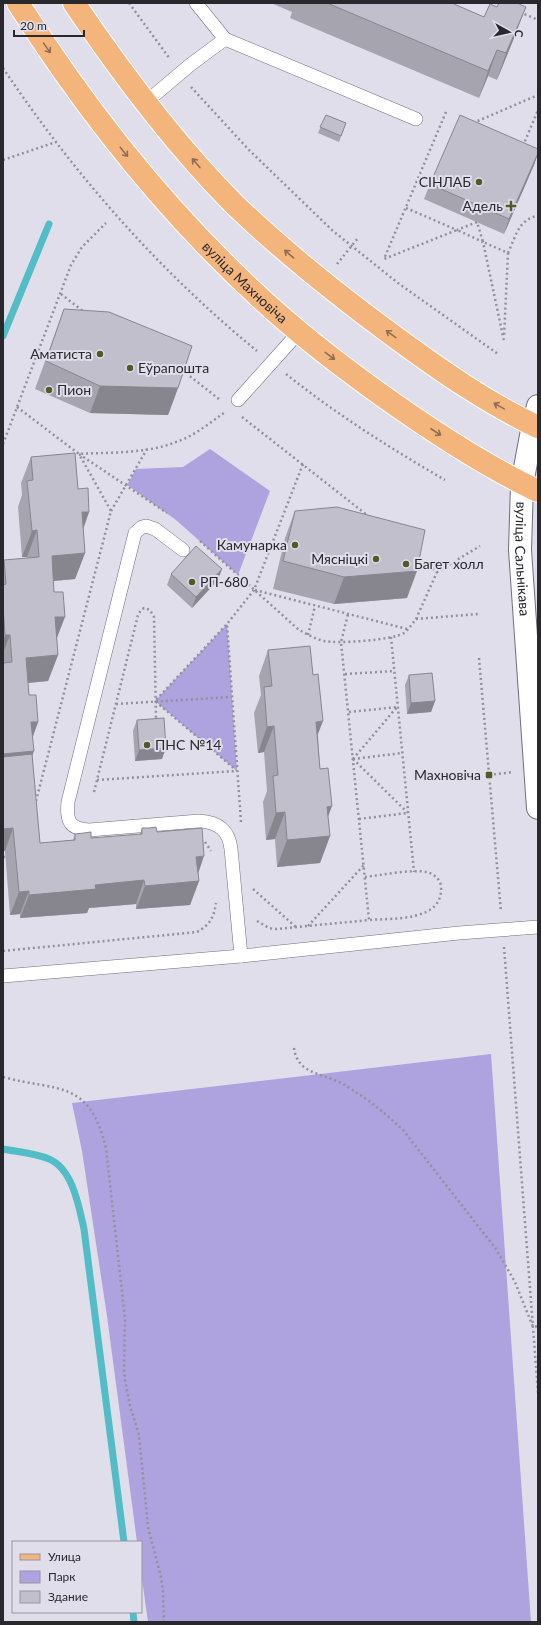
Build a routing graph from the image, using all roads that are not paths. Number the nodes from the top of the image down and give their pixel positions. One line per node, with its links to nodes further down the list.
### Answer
1 (18, 3): 7 (main road, вуліца Махновіча, one-way to 7)
2 (74, 3): 5 (main road)
3 (196, 3): 4 (lane)
4 (225, 39): 5 (lane); 6 (lane)
5 (145, 102): 9 (main road, one-way to 5)
6 (416, 119)
7 (299, 332): 8 (lane); 10 (main road, вуліца Махновіча, one-way to 10)
8 (233, 406)
9 (536, 419): 10 (street, вуліца Сальнікава)
10 (530, 488): 12 (street, вуліца Сальнікава)
11 (183, 550): 14 (lane)
12 (538, 808)
13 (538, 927): 14 (lane)
14 (241, 956): 15 (lane)
15 (3, 976)

